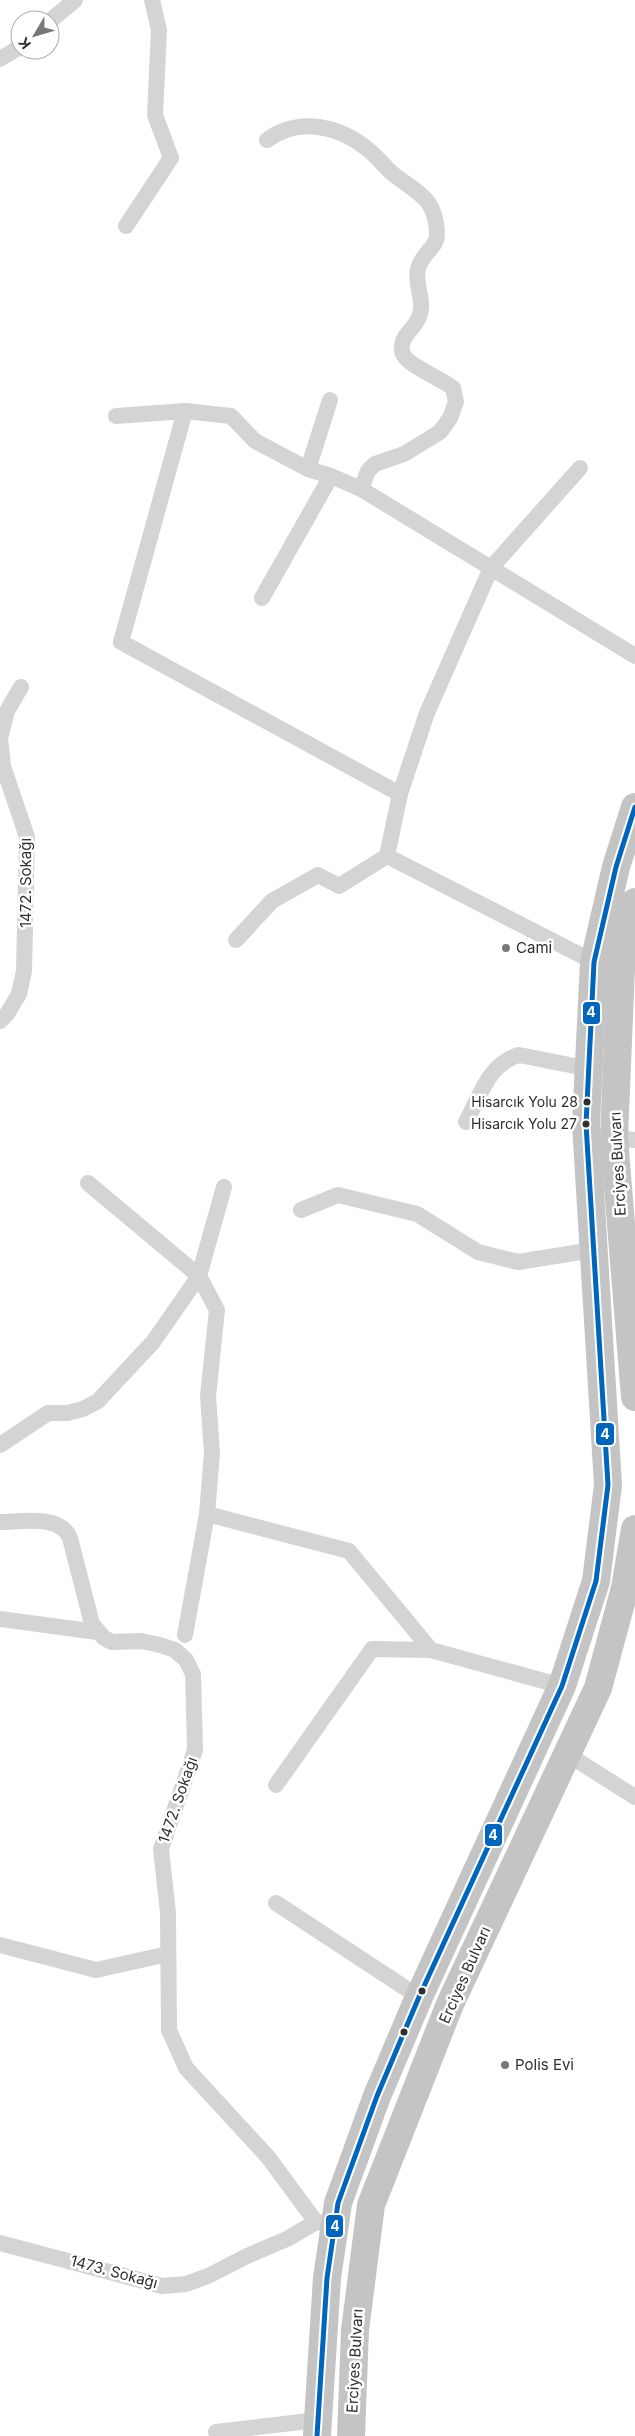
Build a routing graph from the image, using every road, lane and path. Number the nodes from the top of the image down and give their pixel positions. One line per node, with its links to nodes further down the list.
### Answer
1 (75, 0): 3 (street)
2 (152, 0): 5 (street)
3 (60, 13)
4 (267, 140): 12 (street)
5 (126, 226)
6 (330, 400): 10 (street)
7 (185, 411): 8 (street); 10 (street); 17 (street)
8 (116, 416)
9 (580, 468): 13 (street)
10 (308, 469): 11 (street)
11 (331, 476): 12 (street); 14 (street)
12 (361, 489): 13 (street)
13 (491, 568): 15 (street); 17 (street)
14 (262, 598)
15 (635, 656)
16 (21, 687): 23 (street, 1472. Sokağı)
17 (400, 794): 19 (street)
18 (635, 807): 22 (highway, Erciyes Bulvarı)
19 (387, 856): 21 (street); 22 (street)
20 (635, 902): 26 (highway, Erciyes Bulvarı)
21 (236, 940)
22 (594, 962): 24 (highway, Erciyes Bulvarı)
23 (0, 1021)
24 (590, 1069): 25 (street); 30 (highway, Erciyes Bulvarı)
25 (466, 1122)
26 (624, 1139): 32 (highway, Erciyes Bulvarı)
27 (88, 1183): 31 (street)
28 (224, 1187): 31 (street)
29 (301, 1210): 30 (street)
30 (593, 1250): 41 (highway, Erciyes Bulvarı)
31 (199, 1276): 33 (street); 34 (street)
32 (635, 1397)
33 (0, 1445)
34 (207, 1514): 39 (street); 40 (street)
35 (0, 1522): 38 (street)
36 (635, 1528): 42 (highway, Erciyes Bulvarı)
37 (0, 1619): 38 (street, 1472. Sokağı)
38 (97, 1632): 47 (street, 1472. Sokağı)
39 (185, 1635)
40 (431, 1650): 41 (street); 43 (street)
41 (562, 1686): 48 (highway, Erciyes Bulvarı)
42 (567, 1754): 44 (street); 53 (highway, Erciyes Bulvarı)
43 (276, 1785)
44 (635, 1797)
45 (276, 1903): 48 (street)
46 (0, 1945): 47 (street)
47 (168, 1954): 49 (street, 1472. Sokağı)
48 (419, 1996): 49 (highway, Erciyes Bulvarı)
49 (325, 2223): 50 (street, 1473. Sokağı); 51 (highway, Erciyes Bulvarı)
50 (0, 2243)
51 (317, 2428): 52 (street)
52 (216, 2432)
53 (351, 2436)

